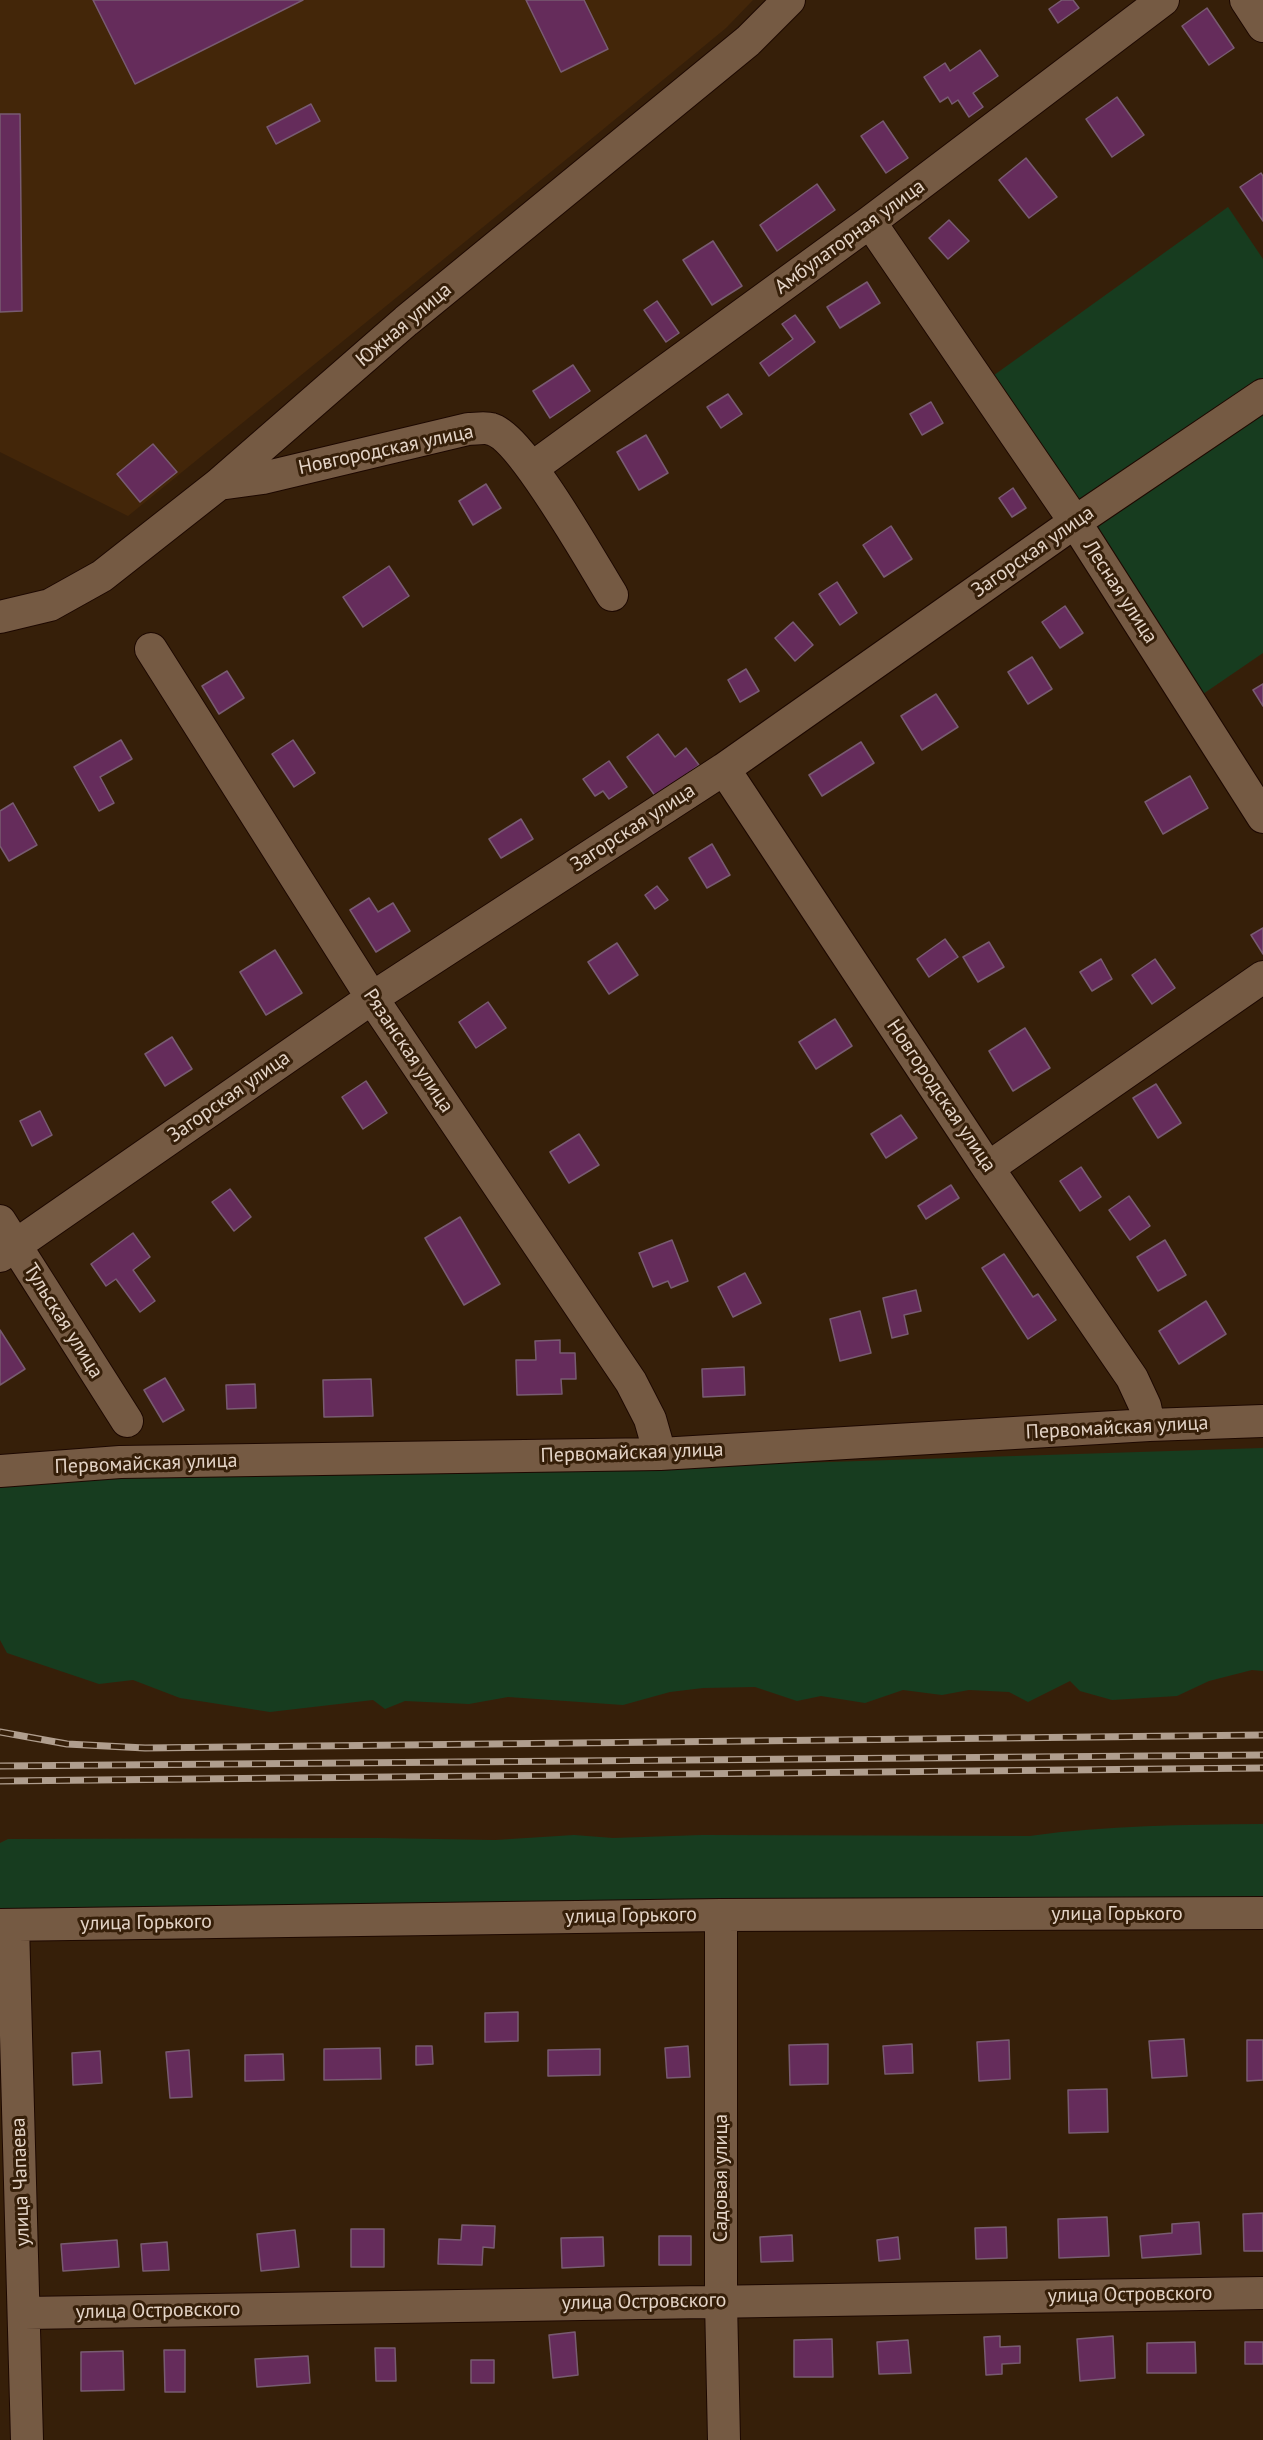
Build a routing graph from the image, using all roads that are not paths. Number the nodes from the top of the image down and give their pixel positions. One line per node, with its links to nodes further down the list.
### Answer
1 (789, 0): 8 (street, Южная улица)
2 (1163, 0): 5 (street, Амбулаторная улица)
3 (1246, 0): 4 (street)
4 (1263, 26)
5 (870, 222): 7 (street, Амбулаторная улица); 9 (street, Лесная улица)
6 (1263, 395): 9 (street, Загорская улица)
7 (532, 468): 8 (street, Новгородская улица); 10 (street, Новгородская улица)
8 (219, 484): 11 (street, Южная улица)
9 (1075, 522): 13 (street, Загорская улица); 14 (street, Лесная улица)
10 (612, 595)
11 (0, 616)
12 (151, 650): 16 (street, Рязанская улица)
13 (724, 770): 16 (street, Загорская улица); 17 (street, Новгородская улица)
14 (1263, 817)
15 (1263, 977): 17 (street)
16 (372, 998): 18 (street, Загорская улица); 22 (street, Рязанская улица)
17 (988, 1168): 21 (street, Новгородская улица)
18 (5, 1240): 19 (street, Тульская улица)
19 (127, 1421)
20 (1263, 1421): 21 (street, Первомайская улица)
21 (1149, 1425): 22 (street, Первомайская улица)
22 (660, 1454): 23 (street, Первомайская улица)
23 (0, 1471)
24 (1263, 1913): 25 (street, улица Горького)
25 (721, 1915): 26 (street, улица Горького); 28 (street, Садовая улица)
26 (7, 1925): 29 (street, улица Чапаева)
27 (1263, 2293): 28 (street, улица Островского)
28 (721, 2301): 29 (street, улица Островского); 32 (street, Садовая улица)
29 (25, 2313): 30 (street, улица Чапаева)
30 (13, 2393): 31 (street, улица Чапаева)
31 (27, 2440)
32 (724, 2440)

